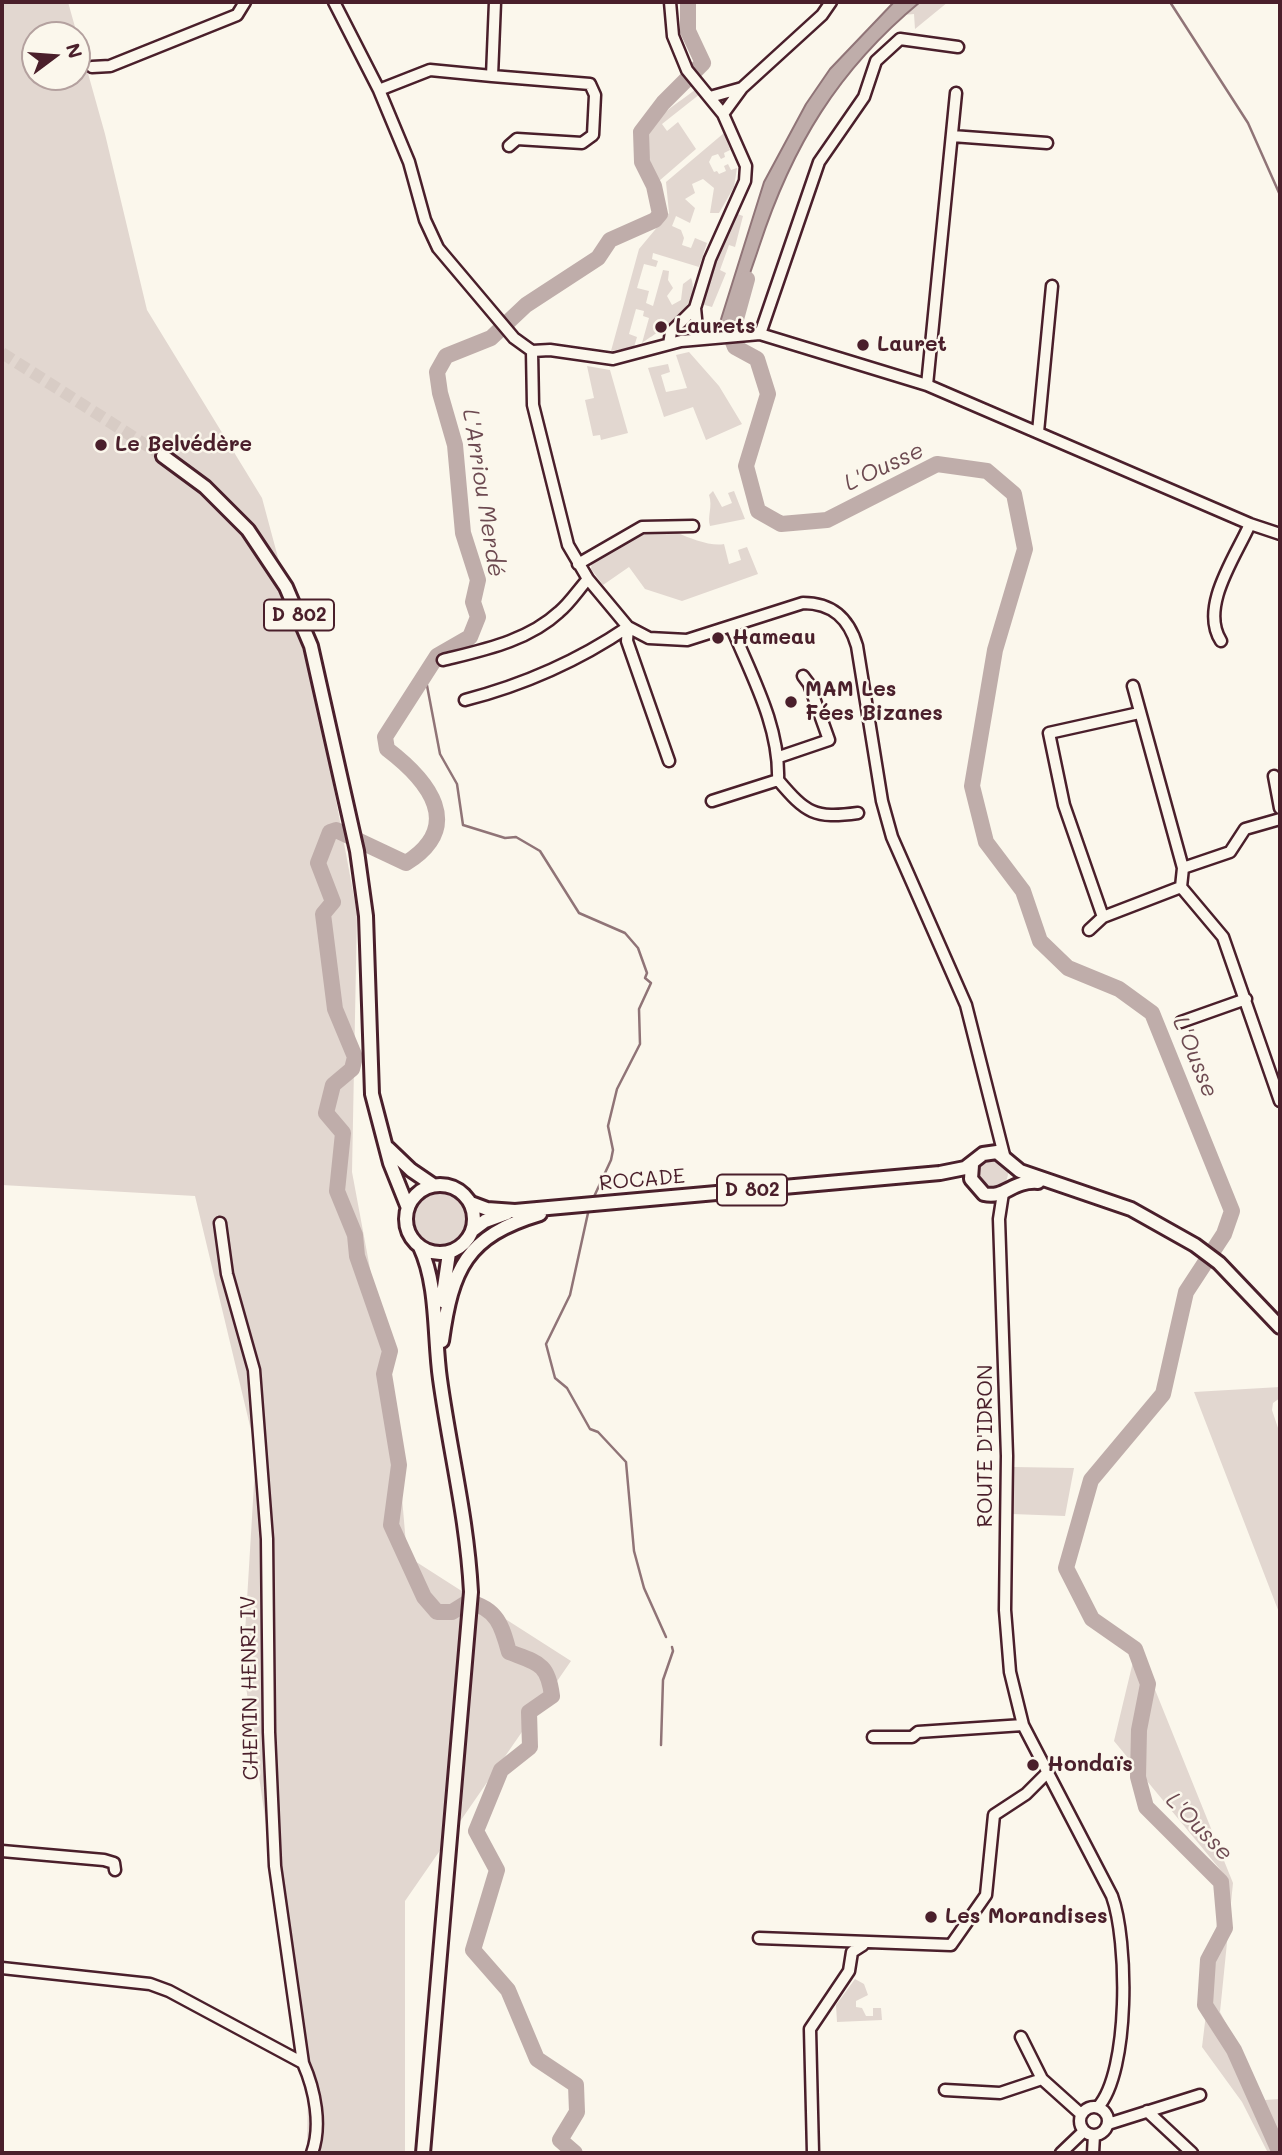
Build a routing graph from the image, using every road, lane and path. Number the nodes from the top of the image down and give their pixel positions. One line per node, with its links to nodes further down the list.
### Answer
1 (245, 2): 7 (street)
2 (334, 2): 10 (street)
3 (495, 2): 8 (street)
4 (670, 2): 12 (street)
5 (831, 2): 9 (street)
6 (958, 47): 19 (street)
7 (92, 66)
8 (492, 76): 10 (street); 16 (street)
9 (742, 88): 12 (street); 13 (street)
10 (379, 90): 22 (street)
11 (956, 93): 14 (street)
12 (710, 97): 13 (street)
13 (723, 114): 18 (street)
14 (952, 136): 15 (street); 23 (street)
15 (1047, 143)
16 (509, 146)
17 (1052, 286): 24 (street)
18 (695, 308): 20 (street); 21 (street)
19 (760, 334): 20 (street); 23 (street)
20 (698, 339): 21 (street)
21 (669, 344): 22 (street)
22 (532, 351): 29 (street)
23 (928, 385): 24 (street)
24 (1038, 432): 26 (street)
25 (163, 456): 55 (main road, D 802)
26 (1250, 524): 28 (street); 33 (street)
27 (692, 526): 29 (street)
28 (1280, 534)
29 (578, 564): 30 (street)
30 (588, 579): 32 (street); 34 (street)
31 (731, 626): 32 (street); 39 (street); 54 (street)
32 (628, 627): 37 (street); 40 (street)
33 (1221, 641)
34 (443, 660)
35 (803, 676): 39 (street)
36 (1133, 686): 38 (street)
37 (465, 700)
38 (1139, 712): 47 (street); 49 (street)
39 (779, 757): 42 (street)
40 (669, 761)
41 (1274, 776): 44 (street)
42 (778, 780): 43 (street); 45 (street)
43 (712, 801)
44 (1280, 808)
45 (858, 813)
46 (1280, 819): 47 (street)
47 (1184, 868): 48 (street)
48 (1181, 887): 49 (street); 51 (street)
49 (1103, 917): 50 (street)
50 (1089, 930)
51 (1246, 999): 52 (street); 53 (street)
52 (1181, 1022)
53 (1280, 1101)
54 (995, 1127): 56 (street); 57 (street)
55 (386, 1145): 62 (main road, D 802); 68 (main road, D 802)
56 (983, 1154): 57 (main road); 58 (main road)
57 (1004, 1155): 59 (main road)
58 (972, 1165): 60 (main road, D 802); 61 (main road)
59 (1013, 1167): 63 (main road); 64 (main road)
60 (940, 1172): 61 (main road, D 802); 67 (main road, ROCADE / D 802)
61 (971, 1179): 65 (main road)
62 (433, 1185): 66 (main road); 68 (main road)
63 (1063, 1186): 64 (main road); 75 (main road)
64 (1007, 1189): 65 (main road); 70 (street, ROUTE D'IDRON)
65 (984, 1194): 70 (street, ROUTE D'IDRON)
66 (471, 1203): 69 (main road, D 802); 72 (main road)
67 (564, 1207): 69 (main road, ROCADE / D 802); 76 (main road)
68 (408, 1208): 73 (main road)
69 (515, 1211): 72 (main road, D 802)
70 (999, 1219): 78 (street, ROUTE D'IDRON)
71 (220, 1223): 87 (street, CHEMIN HENRI IV)
72 (473, 1230): 74 (main road)
73 (420, 1247): 74 (main road); 77 (main road)
74 (449, 1253): 76 (main road)
75 (1280, 1327)
76 (442, 1341): 77 (main road)
77 (447, 1410): 89 (main road)
78 (1023, 1725): 79 (street); 80 (street, ROUTE D'IDRON)
79 (873, 1737)
80 (1047, 1773): 84 (street); 92 (street, ROUTE D'IDRON)
81 (2, 1851): 82 (street)
82 (115, 1870)
83 (760, 1938): 84 (street)
84 (867, 1944): 100 (street)
85 (2, 1968): 87 (street)
86 (1021, 2038): 88 (street)
87 (303, 2063): 97 (street, CHEMIN HENRI IV)
88 (1042, 2079): 90 (street); 94 (street)
89 (427, 2081): 98 (main road); 99 (main road)
90 (946, 2090)
91 (1200, 2095): 93 (street)
92 (1098, 2107): 94 (street); 95 (street)
93 (1147, 2111): 95 (street); 103 (street)
94 (1081, 2114): 96 (street)
95 (1108, 2124): 96 (street)
96 (1089, 2133): 101 (street); 102 (street)
97 (312, 2153)
98 (415, 2153)
99 (423, 2153)
100 (813, 2153)
101 (1061, 2153)
102 (1093, 2153)
103 (1192, 2153)

